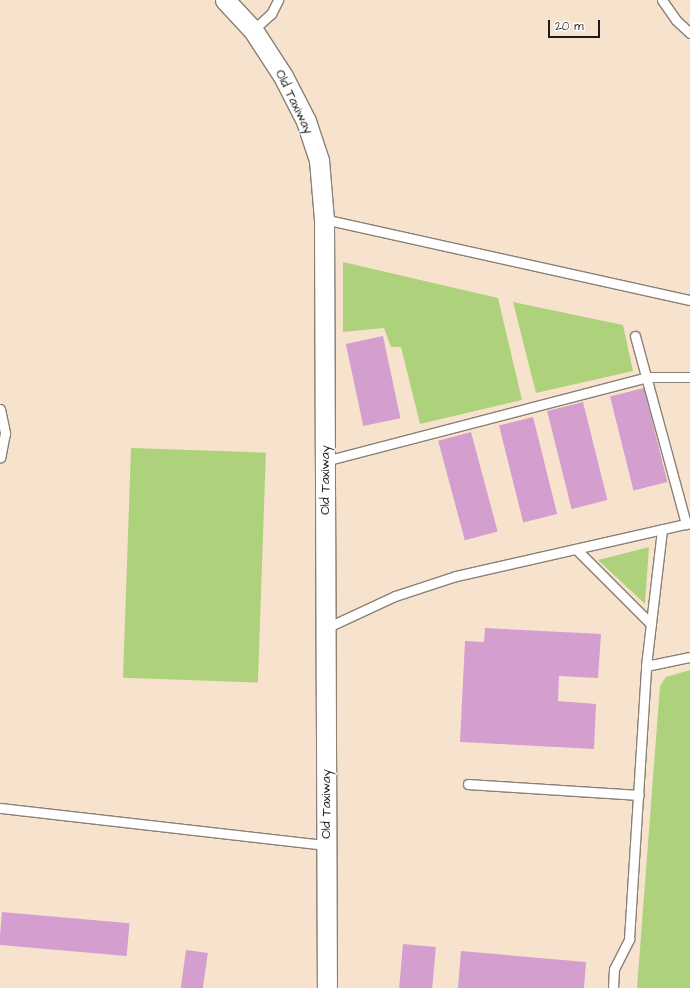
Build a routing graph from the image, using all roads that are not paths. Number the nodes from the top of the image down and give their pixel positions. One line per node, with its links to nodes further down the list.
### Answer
1 (225, 0): 4 (street, Old Taxiway)
2 (278, 0): 4 (lane)
3 (662, 0): 5 (lane)
4 (253, 30): 6 (street, Old Taxiway)
5 (690, 33)
6 (324, 219): 7 (lane); 13 (street, Old Taxiway)
7 (690, 300)
8 (636, 336): 9 (lane)
9 (646, 377): 10 (lane); 13 (lane); 14 (lane)
10 (690, 377)
11 (0, 409): 12 (lane)
12 (0, 458)
13 (325, 461): 18 (street, Old Taxiway)
14 (688, 523): 15 (lane)
15 (662, 530): 16 (lane); 17 (lane)
16 (576, 549): 17 (lane); 18 (lane)
17 (651, 624): 20 (lane)
18 (326, 628): 24 (street, Old Taxiway)
19 (690, 657): 20 (lane)
20 (646, 666): 22 (lane)
21 (468, 784): 22 (lane)
22 (638, 795): 26 (lane)
23 (0, 808): 24 (lane)
24 (326, 845): 25 (street, Old Taxiway)
25 (327, 988)
26 (613, 988)

